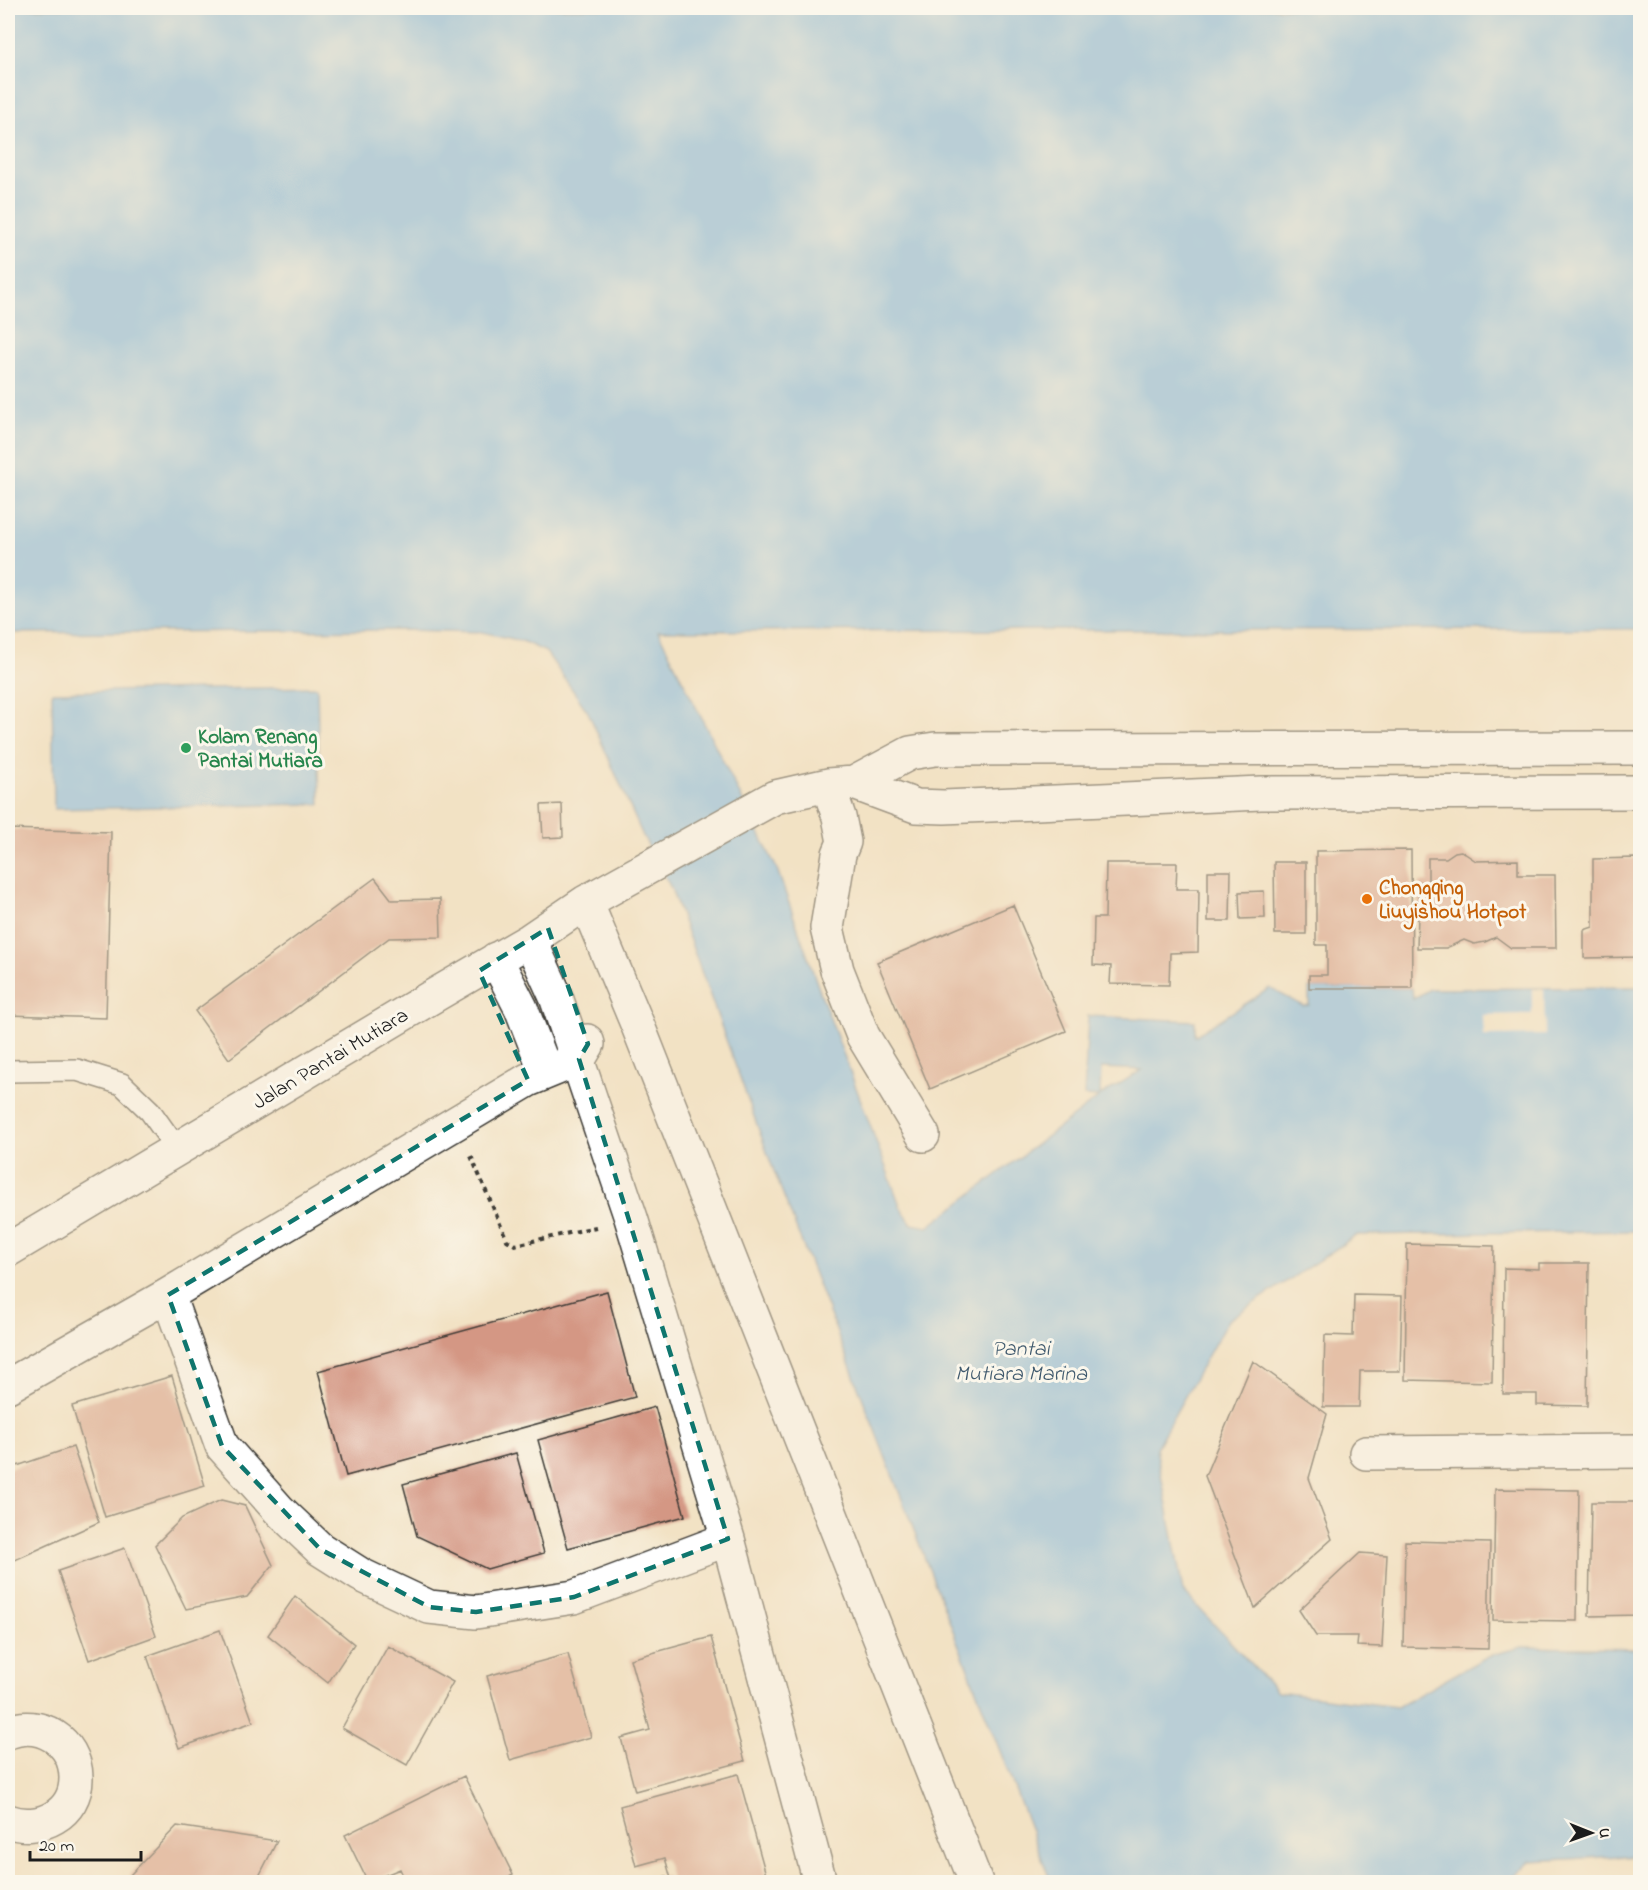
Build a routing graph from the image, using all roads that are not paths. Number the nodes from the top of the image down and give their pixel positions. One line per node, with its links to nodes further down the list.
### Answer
1 (1641, 748): 2 (street, Jalan Pantai Mutiara)
2 (841, 784): 3 (street); 4 (street, Jalan Pantai Mutiara); 10 (street)
3 (1641, 792)
4 (586, 902): 5 (street, Jalan Pantai Mutiara); 21 (street)
5 (539, 934): 6 (street, Jalan Pantai Mutiara); 7 (street)
6 (488, 965): 9 (street); 11 (street, Jalan Pantai Mutiara)
7 (579, 1059): 9 (street); 17 (street)
8 (8, 1071): 11 (lane)
9 (537, 1076): 13 (street)
10 (923, 1136)
11 (177, 1149): 12 (street, Jalan Pantai Mutiara)
12 (8, 1250)
13 (168, 1295): 14 (street); 17 (street)
14 (8, 1386)
15 (1641, 1450): 16 (street)
16 (1366, 1453)
17 (728, 1539): 20 (street)
18 (8, 1732): 19 (street)
19 (8, 1821)
20 (820, 1882)
21 (975, 1882)

